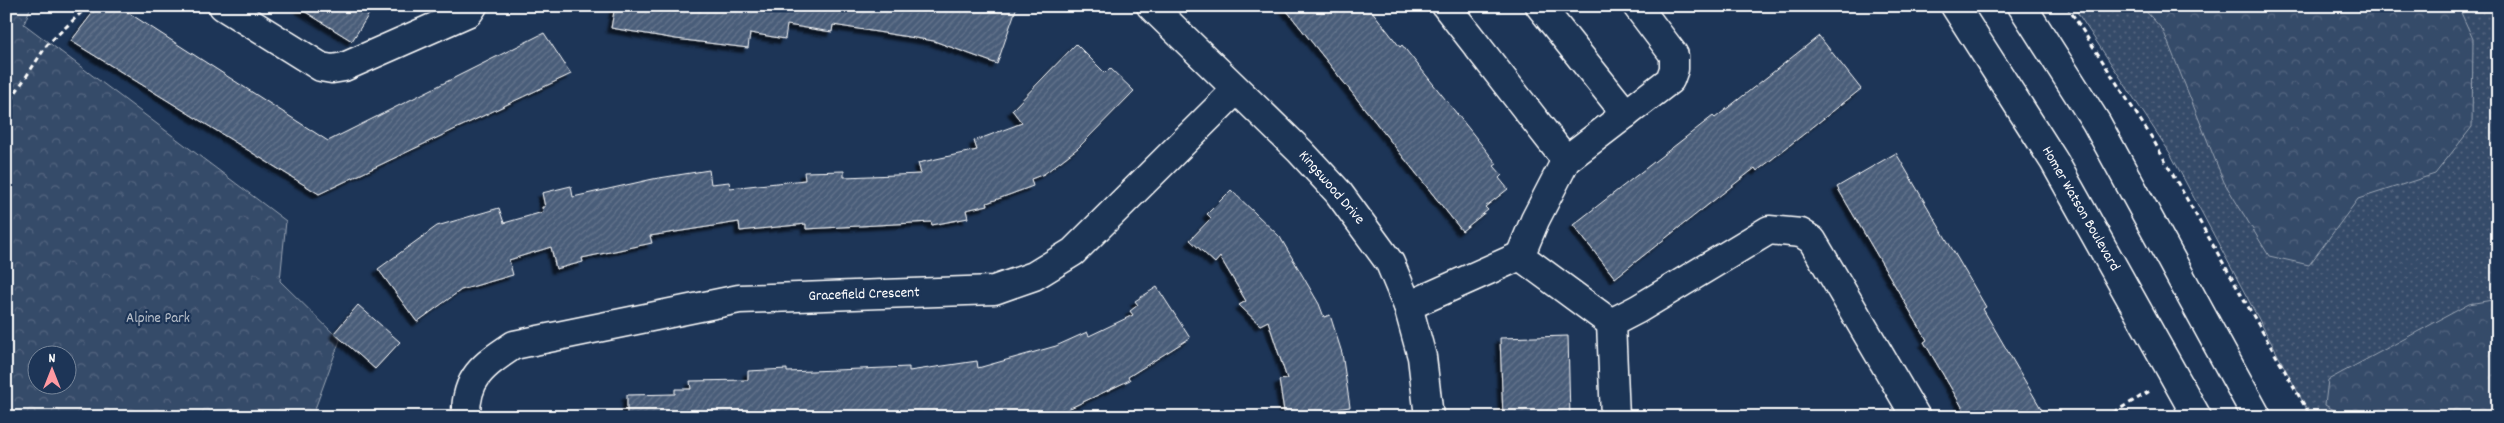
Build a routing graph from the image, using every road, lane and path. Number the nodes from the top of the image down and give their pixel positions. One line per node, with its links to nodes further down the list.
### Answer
1 (88, 6): 12 (path)
2 (223, 6): 3 (street)
3 (472, 6)
4 (1151, 6): 11 (street, Kingswood Drive)
5 (1446, 6): 14 (street)
6 (1540, 6): 13 (street)
7 (1638, 6): 13 (street)
8 (1955, 6): 24 (street, Homer Watson Boulevard)
9 (2022, 6): 25 (street)
10 (2067, 6): 26 (path)
11 (1236, 90): 16 (street, Kingswood Drive); 19 (street, Gracefield Crescent)
12 (6, 107)
13 (1626, 114): 14 (street)
14 (1566, 160): 15 (street)
15 (1520, 256): 16 (street); 17 (street)
16 (1408, 306): 20 (street, Kingswood Drive)
17 (1611, 322): 21 (street); 22 (street)
18 (2150, 391): 23 (path)
19 (466, 417)
20 (1429, 417)
21 (1616, 417)
22 (1916, 417)
23 (2106, 417)
24 (2197, 417)
25 (2257, 417)
26 (2311, 417)

